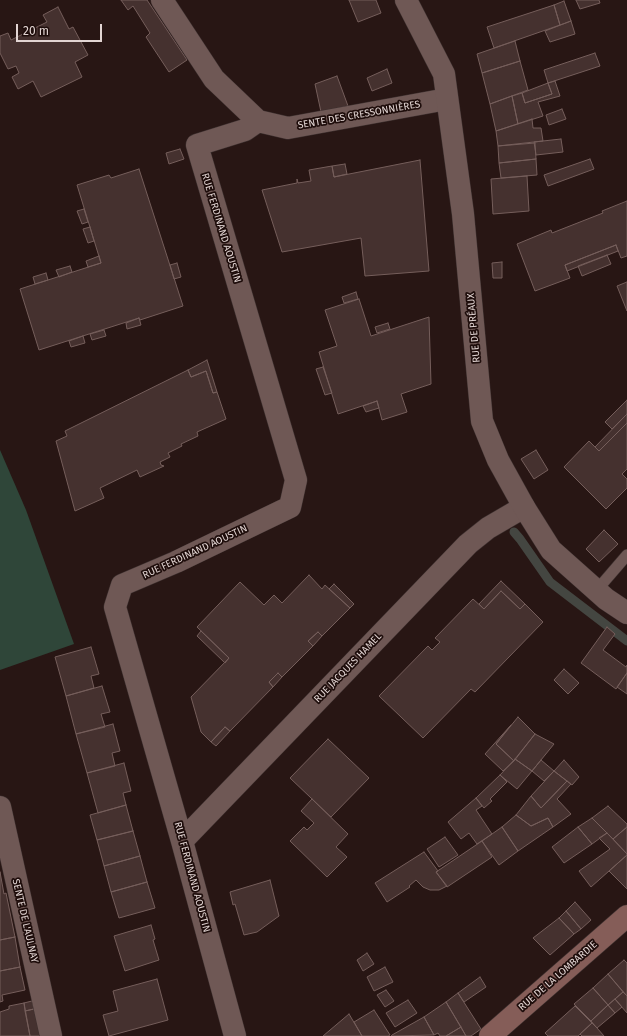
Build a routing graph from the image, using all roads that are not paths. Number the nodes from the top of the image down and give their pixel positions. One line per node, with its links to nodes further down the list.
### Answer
1 (162, 0): 4 (street)
2 (406, 0): 3 (street, RUE DE PRÉAUX)
3 (447, 99): 4 (street, SENTE DES CRESSONNIÈRES); 5 (street, RUE DE PRÉAUX)
4 (258, 122): 10 (street, RUE FERDINAND AOUSTIN)
5 (524, 507): 7 (street, RUE DE PRÉAUX); 10 (street, RUE JACQUES HAMEL)
6 (627, 554): 7 (lane)
7 (596, 591): 8 (street, RUE DE PRÉAUX)
8 (627, 613)
9 (0, 807): 12 (street, SENTE DE L'AULNAY)
10 (182, 841): 13 (street, RUE FERDINAND AOUSTIN)
11 (627, 916): 14 (main road, RUE DE LA LOMBARDIE)
12 (51, 1036)
13 (235, 1036)
14 (490, 1036)

